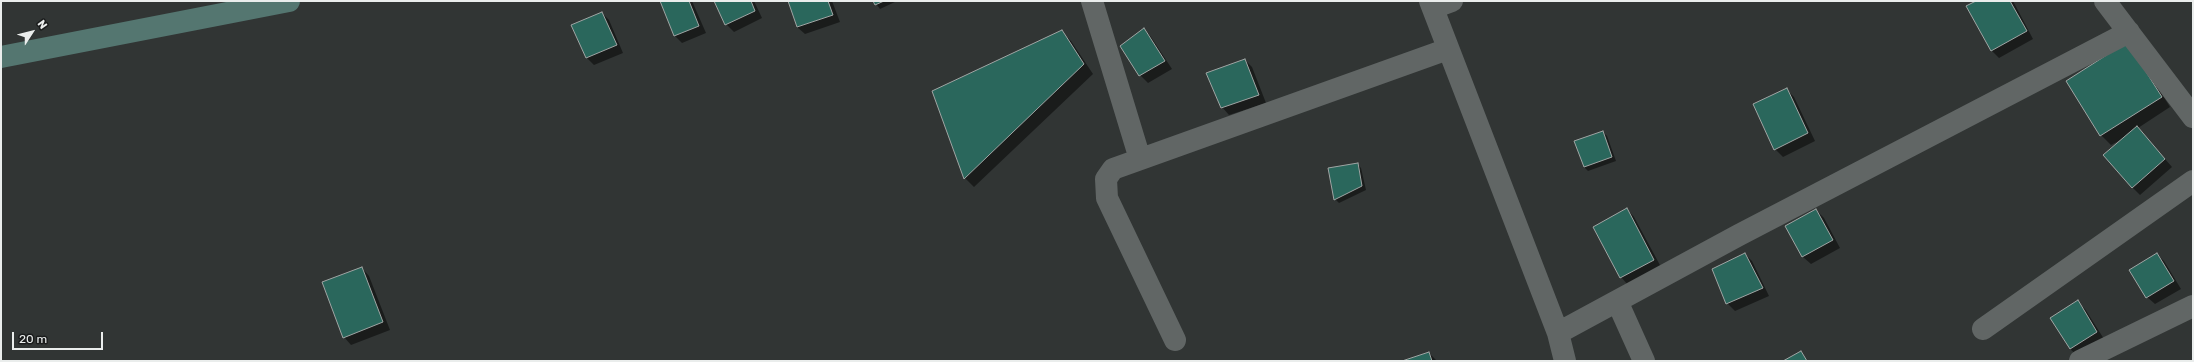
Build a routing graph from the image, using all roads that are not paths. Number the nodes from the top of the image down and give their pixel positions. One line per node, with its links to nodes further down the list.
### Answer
1 (288, 1): 7 (main road)
2 (1092, 1): 9 (street)
3 (2105, 1): 5 (street)
4 (1438, 3): 6 (street)
5 (2129, 32): 8 (street); 11 (street)
6 (1448, 49): 9 (street); 14 (street)
7 (1, 57)
8 (2193, 117)
9 (1140, 159): 15 (street)
10 (2193, 181): 13 (street)
11 (1616, 302): 14 (street); 17 (street)
12 (2193, 306): 18 (street)
13 (1983, 329)
14 (1558, 333): 16 (street)
15 (1175, 340)
16 (1565, 361)
17 (1644, 361)
18 (2080, 361)

